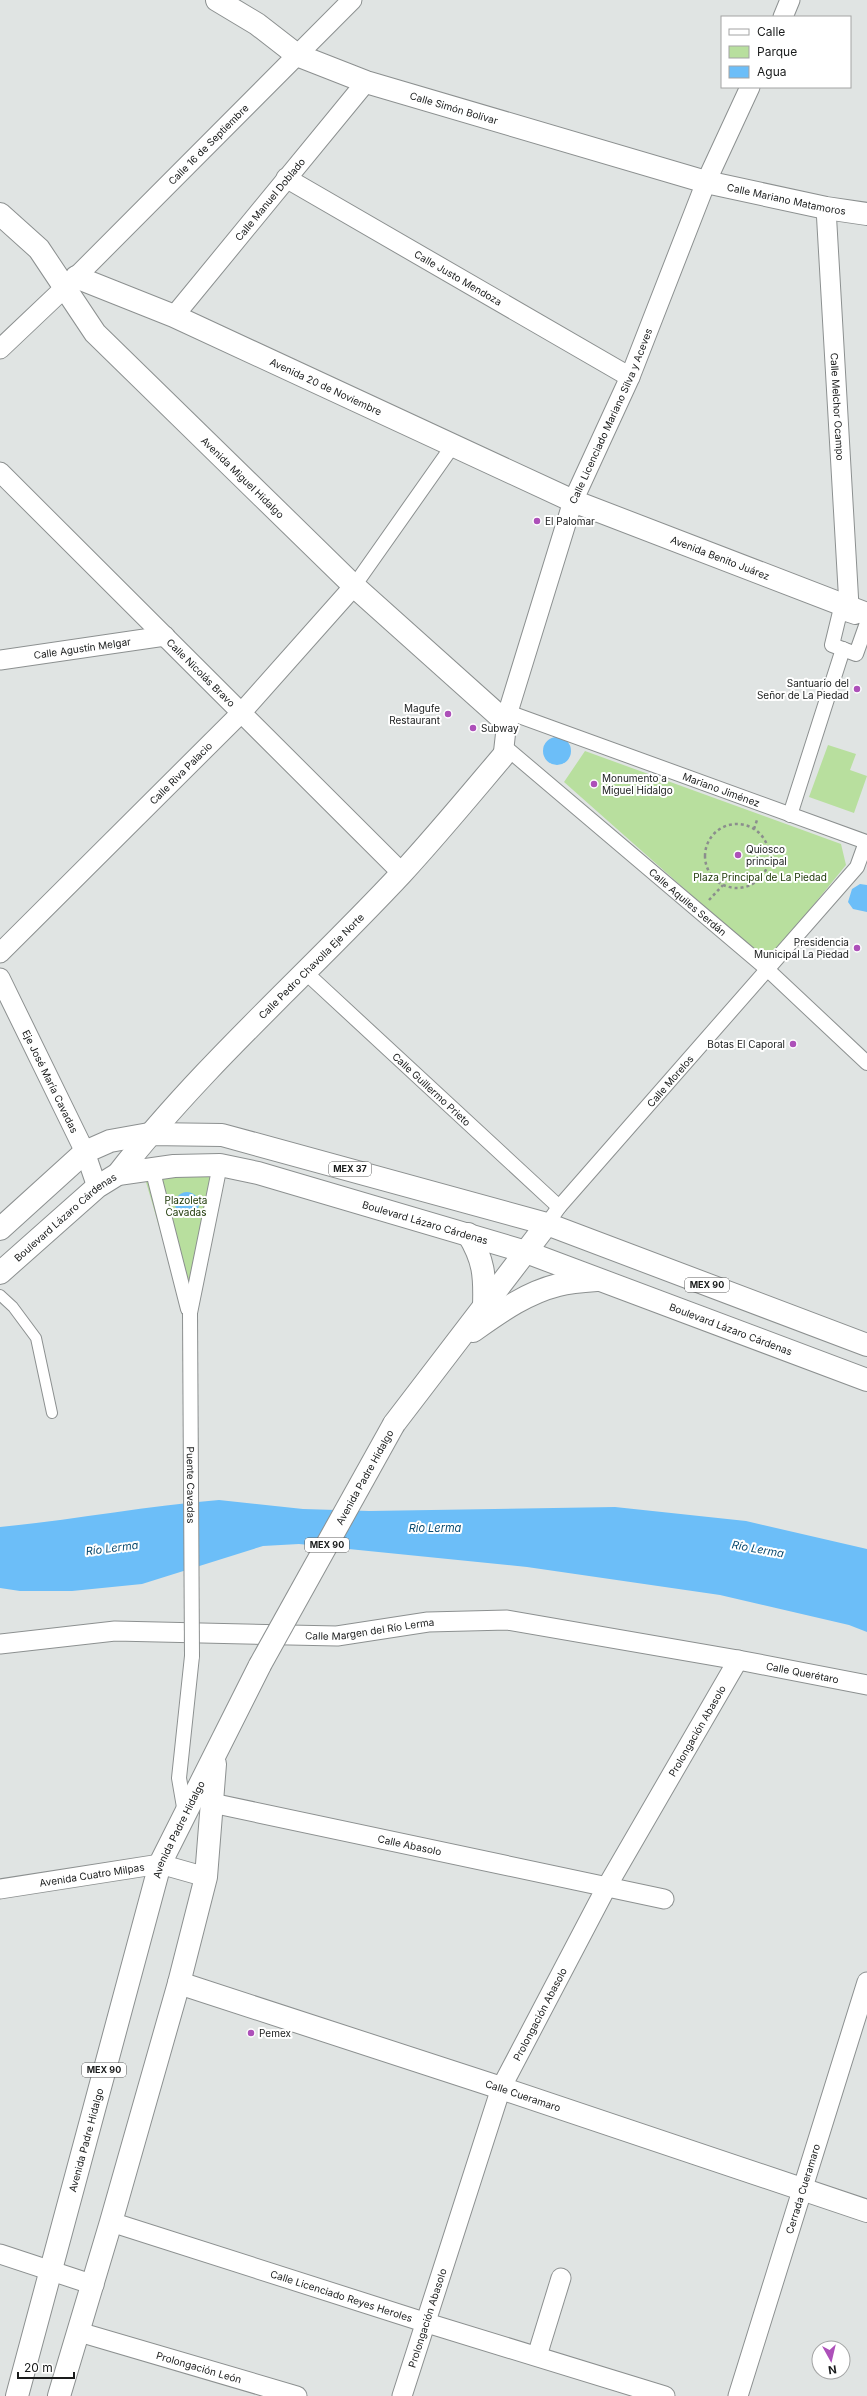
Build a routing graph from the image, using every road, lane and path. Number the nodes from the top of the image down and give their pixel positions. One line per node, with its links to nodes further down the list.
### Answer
1 (217, 0): 5 (main road, Calle Simón Bolívar)
2 (352, 0): 5 (street, Calle 16 de Septiembre)
3 (790, 0): 4 (street)
4 (782, 16)
5 (298, 55): 6 (main road, Calle Simón Bolívar); 13 (street, Calle 16 de Septiembre)
6 (366, 82): 8 (street, Calle Manuel Doblado); 9 (main road, Calle Simón Bolívar)
7 (750, 88): 9 (street, Calle Licenciado Mariano Silva y Aceves)
8 (286, 178): 14 (street, Calle Manuel Doblado); 16 (street, Calle Justo Mendoza)
9 (706, 182): 10 (main road, Calle Mariano Matamoros); 16 (street, Calle Licenciado Mariano Silva y Aceves)
10 (826, 208): 12 (main road, Calle Mariano Matamoros); 21 (street, Calle Melchor Ocampo)
11 (0, 214): 13 (main road, Avenida Miguel Hidalgo)
12 (867, 214)
13 (70, 283): 14 (main road, Avenida 20 de Noviembre); 15 (street, Calle 16 de Septiembre); 20 (main road, Avenida Miguel Hidalgo)
14 (174, 316): 17 (main road, Avenida 20 de Noviembre)
15 (0, 349)
16 (630, 377): 19 (street, Calle Licenciado Mariano Silva y Aceves)
17 (454, 444): 19 (main road, Avenida 20 de Noviembre); 20 (street)
18 (1, 475): 22 (street, Calle Nicolás Bravo)
19 (573, 501): 21 (main road, Avenida Benito Juárez); 26 (street, Calle Licenciado Mariano Silva y Aceves)
20 (354, 586): 25 (street, Calle Riva Palacio); 26 (main road, Avenida Miguel Hidalgo)
21 (860, 615): 23 (street, Calle Melchor Ocampo); 23 (street)
22 (164, 636): 24 (street, Calle Agustín Melgar); 25 (street, Calle Nicolás Bravo)
23 (843, 649): 28 (street)
24 (0, 660)
25 (242, 712): 31 (street, Calle Nicolás Bravo); 32 (street, Calle Riva Palacio)
26 (507, 717): 27 (street, Calle Licenciado Mariano Silva y Aceves); 28 (street, Mariano Jiménez)
27 (504, 751): 31 (main road, Calle Pedro Chavolla Eje Norte); 33 (street, Calle Aquiles Serdán)
28 (790, 815): 30 (street, Mariano Jiménez)
29 (716, 833): 29 (path)
30 (862, 869): 33 (street, Calle Morelos)
31 (402, 873): 34 (main road, Calle Pedro Chavolla Eje Norte)
32 (0, 953)
33 (768, 970): 36 (street, Calle Aquiles Serdán); 43 (street, Calle Morelos)
34 (304, 971): 37 (main road, Calle Pedro Chavolla Eje Norte); 43 (street, Calle Guillermo Prieto)
35 (0, 978): 38 (street, Eje José María Cavadas)
36 (867, 1063)
37 (149, 1134): 38 (main road, MEX 37); 41 (main road, Calle Pedro Chavolla Eje Norte); 43 (main road, MEX 37)
38 (85, 1152): 42 (street, Eje José María Cavadas); 44 (main road, MEX 37)
39 (220, 1165): 40 (main road, Boulevard Lázaro Cárdenas); 45 (main road, Boulevard Lázaro Cárdenas); 51 (street)
40 (152, 1168): 41 (main road, Boulevard Lázaro Cárdenas); 51 (street)
41 (118, 1174): 42 (main road, Boulevard Lázaro Cárdenas)
42 (97, 1187): 47 (main road, Boulevard Lázaro Cárdenas)
43 (553, 1215): 46 (main road, Avenida Padre Hidalgo / MEX 90); 53 (main road, MEX 90)
44 (0, 1229)
45 (468, 1234): 46 (main road, Boulevard Lázaro Cárdenas); 50 (main road)
46 (526, 1252): 48 (main road, Boulevard Lázaro Cárdenas / MEX 90); 50 (main road, Avenida Padre Hidalgo / MEX 90)
47 (0, 1273)
48 (600, 1279): 52 (main road, MEX 90); 54 (main road, Boulevard Lázaro Cárdenas / MEX 90)
49 (0, 1295): 55 (lane)
50 (484, 1306): 52 (main road, Avenida Padre Hidalgo / MEX 90)
51 (190, 1313): 61 (street, Puente Cavadas, bridge)
52 (455, 1345): 59 (main road, Avenida Padre Hidalgo / MEX 90, bridge)
53 (867, 1346)
54 (867, 1380)
55 (52, 1413)
56 (0, 1644): 57 (street, Calle Margen del Río Lerma)
57 (738, 1660): 58 (street, Calle Querétaro); 64 (street, Prolongación Abasolo)
58 (867, 1685)
59 (216, 1753): 60 (main road, Avenida Padre Hidalgo / MEX 90); 61 (main road, Avenida Padre Hidalgo / MEX 90)
60 (212, 1802): 63 (main road, Avenida Padre Hidalgo / MEX 90); 64 (street, Calle Abasolo)
61 (185, 1813): 62 (main road, Avenida Padre Hidalgo / MEX 90)
62 (160, 1864): 63 (street, Avenida Cuatro Milpas); 65 (street, Avenida Cuatro Milpas); 74 (main road, Avenida Padre Hidalgo / MEX 90)
63 (206, 1877): 68 (main road, Avenida Padre Hidalgo / MEX 90)
64 (606, 1888): 66 (street, Calle Abasolo); 69 (street, Prolongación Abasolo)
65 (0, 1889)
66 (664, 1899)
67 (867, 1982): 70 (street, Cerrada Cueramaro)
68 (179, 1983): 69 (main road, Calle Cueramaro); 72 (main road, Avenida Padre Hidalgo / MEX 90)
69 (501, 2088): 70 (main road, Calle Cueramaro); 77 (street, Prolongación Abasolo)
70 (802, 2190): 71 (main road, Calle Cueramaro); 85 (street, Cerrada Cueramaro)
71 (867, 2211)
72 (111, 2222): 76 (main road, Avenida Padre Hidalgo / MEX 90); 77 (street, Calle Licenciado Reyes Heroles)
73 (0, 2254): 74 (street)
74 (50, 2269): 76 (street); 80 (main road, Avenida Padre Hidalgo / MEX 90)
75 (561, 2278): 79 (street)
76 (94, 2285): 78 (main road, Avenida Padre Hidalgo / MEX 90)
77 (427, 2324): 79 (street, Calle Licenciado Reyes Heroles); 83 (street, Prolongación Abasolo)
78 (79, 2332): 81 (main road, Avenida Padre Hidalgo / MEX 90); 82 (street, Prolongación León)
79 (537, 2356): 84 (street, Calle Licenciado Reyes Heroles)
80 (17, 2396)
81 (59, 2396)
82 (297, 2396)
83 (402, 2396)
84 (665, 2396)
85 (738, 2396)

